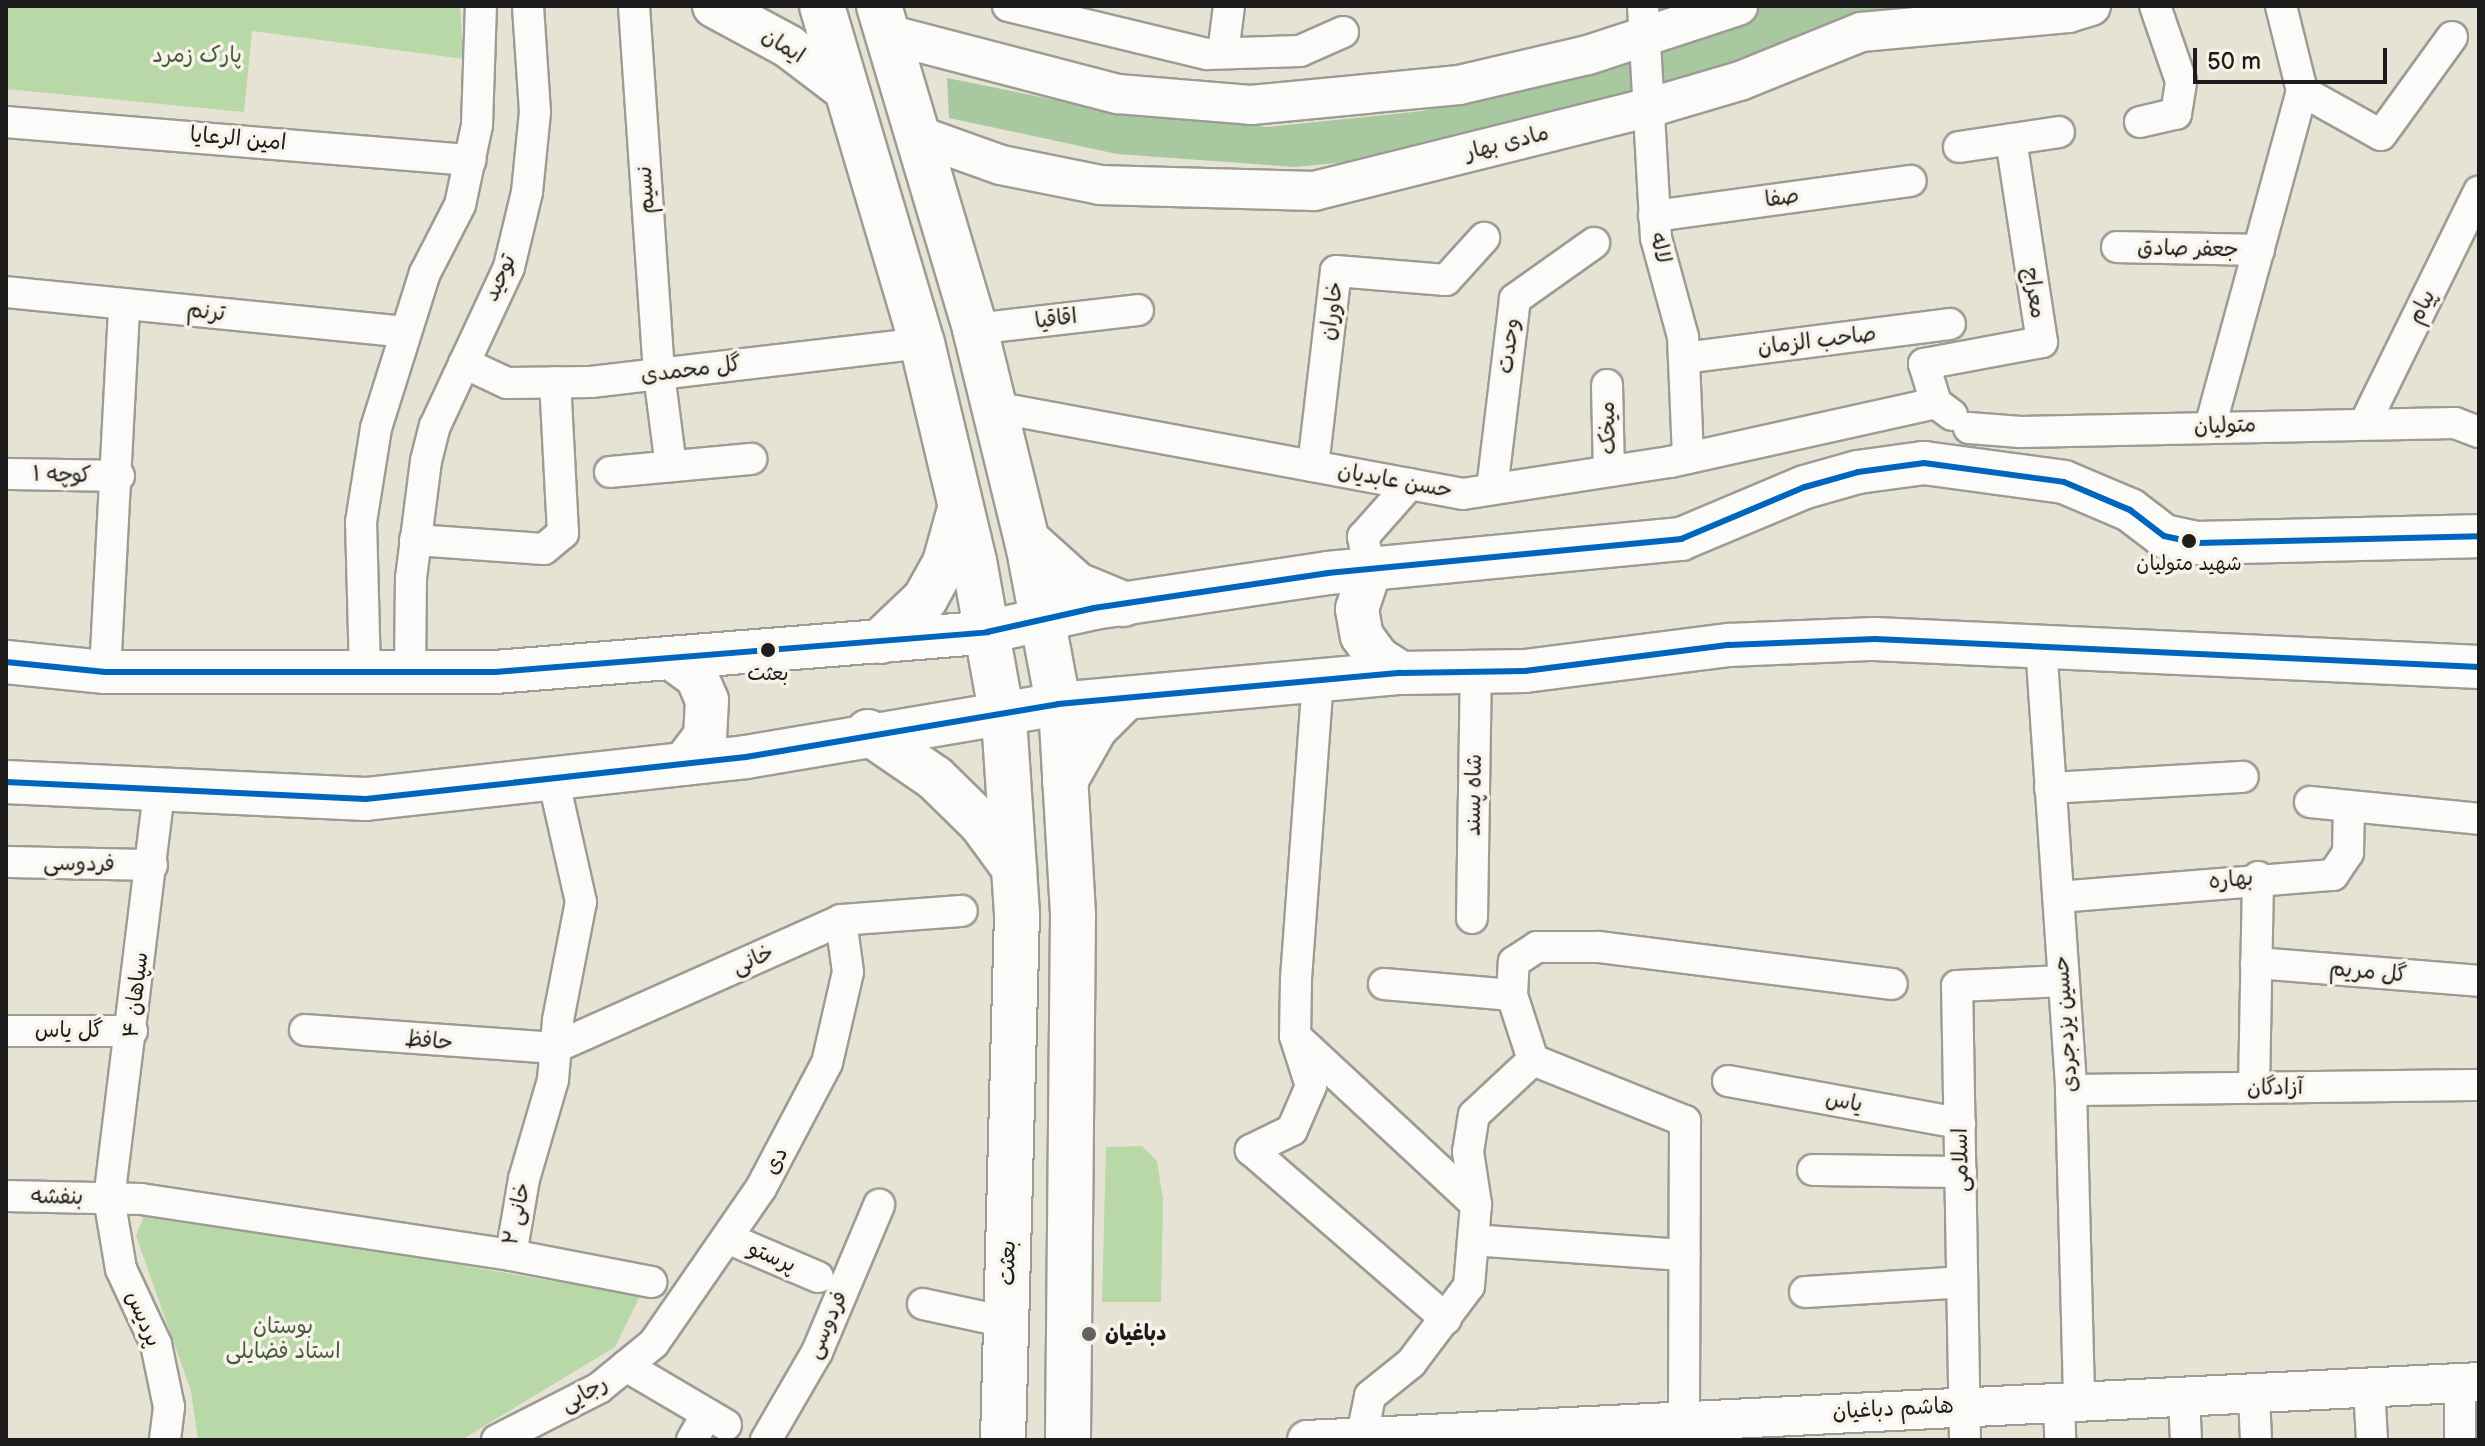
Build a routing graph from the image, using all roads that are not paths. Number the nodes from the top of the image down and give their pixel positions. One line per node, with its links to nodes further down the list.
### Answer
1 (481, 6): 26 (street)
2 (528, 6): 42 (street, توحید)
3 (634, 6): 43 (street, نسیم)
4 (714, 6): 17 (main road, ایمان)
5 (822, 6): 17 (main road, بعثت)
6 (1008, 6): 16 (street)
7 (1229, 6): 16 (street)
8 (1738, 6): 13 (street)
9 (2091, 6): 19 (street, مادی بهار)
10 (2155, 6): 21 (street)
11 (2281, 6): 18 (street)
12 (883, 20): 13 (street); 23 (main road)
13 (1646, 21): 19 (street, لاله)
14 (1343, 32): 16 (street)
15 (2452, 37): 18 (street)
16 (1223, 53)
17 (847, 91): 40 (main road, بعثت)
18 (2302, 91): 33 (street)
19 (1648, 108): 23 (street, مادی بهار); 29 (street, لاله)
20 (6, 122): 26 (street, امین الرعایا)
21 (2140, 122)
22 (2059, 132): 24 (street)
23 (917, 135): 38 (main road)
24 (2011, 139): 25 (street); 46 (street, معراج)
25 (1959, 147)
26 (470, 160): 39 (street)
27 (1911, 181): 29 (street, صفا)
28 (2479, 191): 48 (street, پیام)
29 (1654, 216): 41 (street, لاله)
30 (1484, 238): 55 (street, خاوران)
31 (1594, 243): 62 (street, وحدت)
32 (2117, 247): 33 (street, جعفر صادق)
33 (2259, 250): 49 (street)
34 (6, 292): 35 (street, ترنم)
35 (124, 304): 39 (street, ترنم); 60 (street)
36 (1138, 310): 38 (street, اقاقیا)
37 (1950, 324): 41 (street, صاحب الزمان)
38 (975, 329): 47 (main road)
39 (405, 332): 78 (street)
40 (922, 343): 43 (street, گل محمدی); 63 (main road, بعثت)
41 (1684, 358): 52 (street, لاله)
42 (464, 363): 44 (street, گل محمدی); 65 (street, توحید)
43 (659, 374): 44 (street, گل محمدی); 54 (street, نسیم)
44 (555, 382): 65 (street)
45 (1607, 385): 56 (street, میخک)
46 (1936, 403): 50 (street); 52 (street, حسن عابدیان)
47 (994, 407): 55 (street, حسن عابدیان); 66 (main road)
48 (2365, 423): 49 (street, متولیان); 51 (street, متولیان)
49 (2210, 427): 50 (street, متولیان)
50 (1969, 428): 58 (street)
51 (2479, 432)
52 (1688, 458): 56 (street, حسن عابدیان)
53 (751, 459): 54 (street)
54 (671, 466): 57 (street)
55 (1313, 466): 61 (street, حسن عابدیان)
56 (1609, 471): 62 (street, حسن عابدیان)
57 (610, 472)
58 (1968, 472): 64 (main road); 67 (main road)
59 (6, 474): 60 (street, کوچه ۱)
60 (119, 476): 76 (street)
61 (1410, 484): 62 (street, حسن عابدیان); 67 (street)
62 (1492, 489)
63 (961, 507): 70 (main road, بعثت); 71 (main road)
64 (2479, 536)
65 (415, 540): 77 (street, توحید)
66 (1027, 540): 68 (main road); 69 (main road)
67 (1370, 570): 68 (main road); 79 (main road)
68 (1123, 604): 69 (main road)
69 (1043, 623): 70 (main road); 83 (main road)
70 (987, 632): 71 (main road); 84 (main road, بعثت)
71 (881, 641): 73 (main road)
72 (2041, 645): 75 (main road); 80 (main road); 91 (street, حسین یزدجردی)
73 (671, 658): 77 (main road); 86 (main road)
74 (6, 662): 76 (main road)
75 (2479, 667)
76 (105, 672): 78 (main road)
77 (410, 672): 78 (main road)
78 (365, 673)
79 (1401, 673): 80 (main road); 81 (main road)
80 (1476, 673): 102 (street, شاه پسند)
81 (1318, 679): 82 (main road); 113 (street)
82 (1124, 699): 83 (main road); 89 (main road)
83 (1058, 704): 84 (main road); 89 (main road)
84 (1001, 712): 85 (main road); 98 (main road, بعثت)
85 (868, 732): 86 (main road); 98 (main road)
86 (684, 764): 88 (main road)
87 (2243, 777): 91 (street)
88 (553, 778): 92 (main road); 114 (street, خانی ۲)
89 (1065, 781): 152 (main road)
90 (6, 782): 92 (main road)
91 (2050, 788): 100 (street, حسین یزدجردی)
92 (159, 792): 97 (street, سپاهان ۴)
93 (2310, 802): 94 (street)
94 (2349, 807): 95 (street); 99 (street, بهاره)
95 (2479, 819)
96 (6, 862): 97 (street, فردوسی)
97 (152, 865): 112 (street, سپاهان ۴)
98 (1014, 868): 137 (main road, بعثت)
99 (2258, 877): 100 (street, بهاره); 104 (street)
100 (2058, 897): 105 (street, حسین یزدجردی)
101 (962, 911): 103 (street, خانی)
102 (1472, 918)
103 (841, 920): 114 (street, خانی); 127 (street, دی)
104 (2256, 963): 106 (street, گل مریم); 118 (street)
105 (2063, 981): 119 (street, حسین یزدجردی); 120 (street, اسلامی)
106 (2479, 981)
107 (1384, 984): 109 (street)
108 (1892, 984): 109 (street)
109 (1512, 995): 115 (street)
110 (305, 1030): 114 (street, حافظ)
111 (6, 1031): 112 (street, گل یاس)
112 (132, 1031): 124 (street, سپاهان ۴)
113 (1295, 1036): 125 (street); 136 (street)
114 (554, 1048): 129 (street, خانی ۲)
115 (1533, 1060): 125 (street); 130 (street)
116 (1728, 1081): 120 (street, یاس)
117 (2479, 1085): 118 (street, آزادگان)
118 (2254, 1088): 119 (street, آزادگان)
119 (2071, 1090): 143 (street, حسین یزدجردی)
120 (1960, 1123): 122 (street, اسلامی)
121 (1813, 1170): 122 (street)
122 (1961, 1172): 133 (street, اسلامی)
123 (6, 1196): 124 (street, بنفشه)
124 (109, 1198): 129 (street, خانی ۲); 148 (street, پردیس)
125 (1476, 1204): 128 (street)
126 (879, 1205): 150 (street, فردوسی)
127 (727, 1238): 131 (street, پرستو); 138 (street, دی)
128 (1473, 1240): 130 (street); 136 (street)
129 (511, 1255): 132 (street)
130 (1684, 1255): 144 (street)
131 (818, 1277)
132 (651, 1282)
133 (1962, 1282): 134 (street); 146 (street, اسلامی)
134 (1805, 1292)
135 (923, 1304): 137 (street)
136 (1446, 1319): 147 (street)
137 (1006, 1322): 151 (main road, بعثت)
138 (626, 1366): 145 (street); 149 (street, رجایی)
139 (2470, 1382): 140 (street, هاشم دباغیان); 157 (street)
140 (2369, 1388): 141 (street, هاشم دباغیان); 156 (street)
141 (2254, 1396): 142 (street, هاشم دباغیان); 155 (street)
142 (2184, 1399): 143 (street, هاشم دباغیان); 154 (street)
143 (2066, 1415): 146 (street, هاشم دباغیان)
144 (1684, 1420): 146 (street, هاشم دباغیان); 147 (street, هاشم دباغیان)
145 (708, 1426)
146 (1963, 1431)
147 (1361, 1439): 153 (street, هاشم دباغیان)
148 (165, 1440)
149 (497, 1440)
150 (766, 1440)
151 (1003, 1440)
152 (1068, 1440)
153 (1307, 1440)
154 (2186, 1440)
155 (2256, 1440)
156 (2372, 1440)
157 (2460, 1440)

